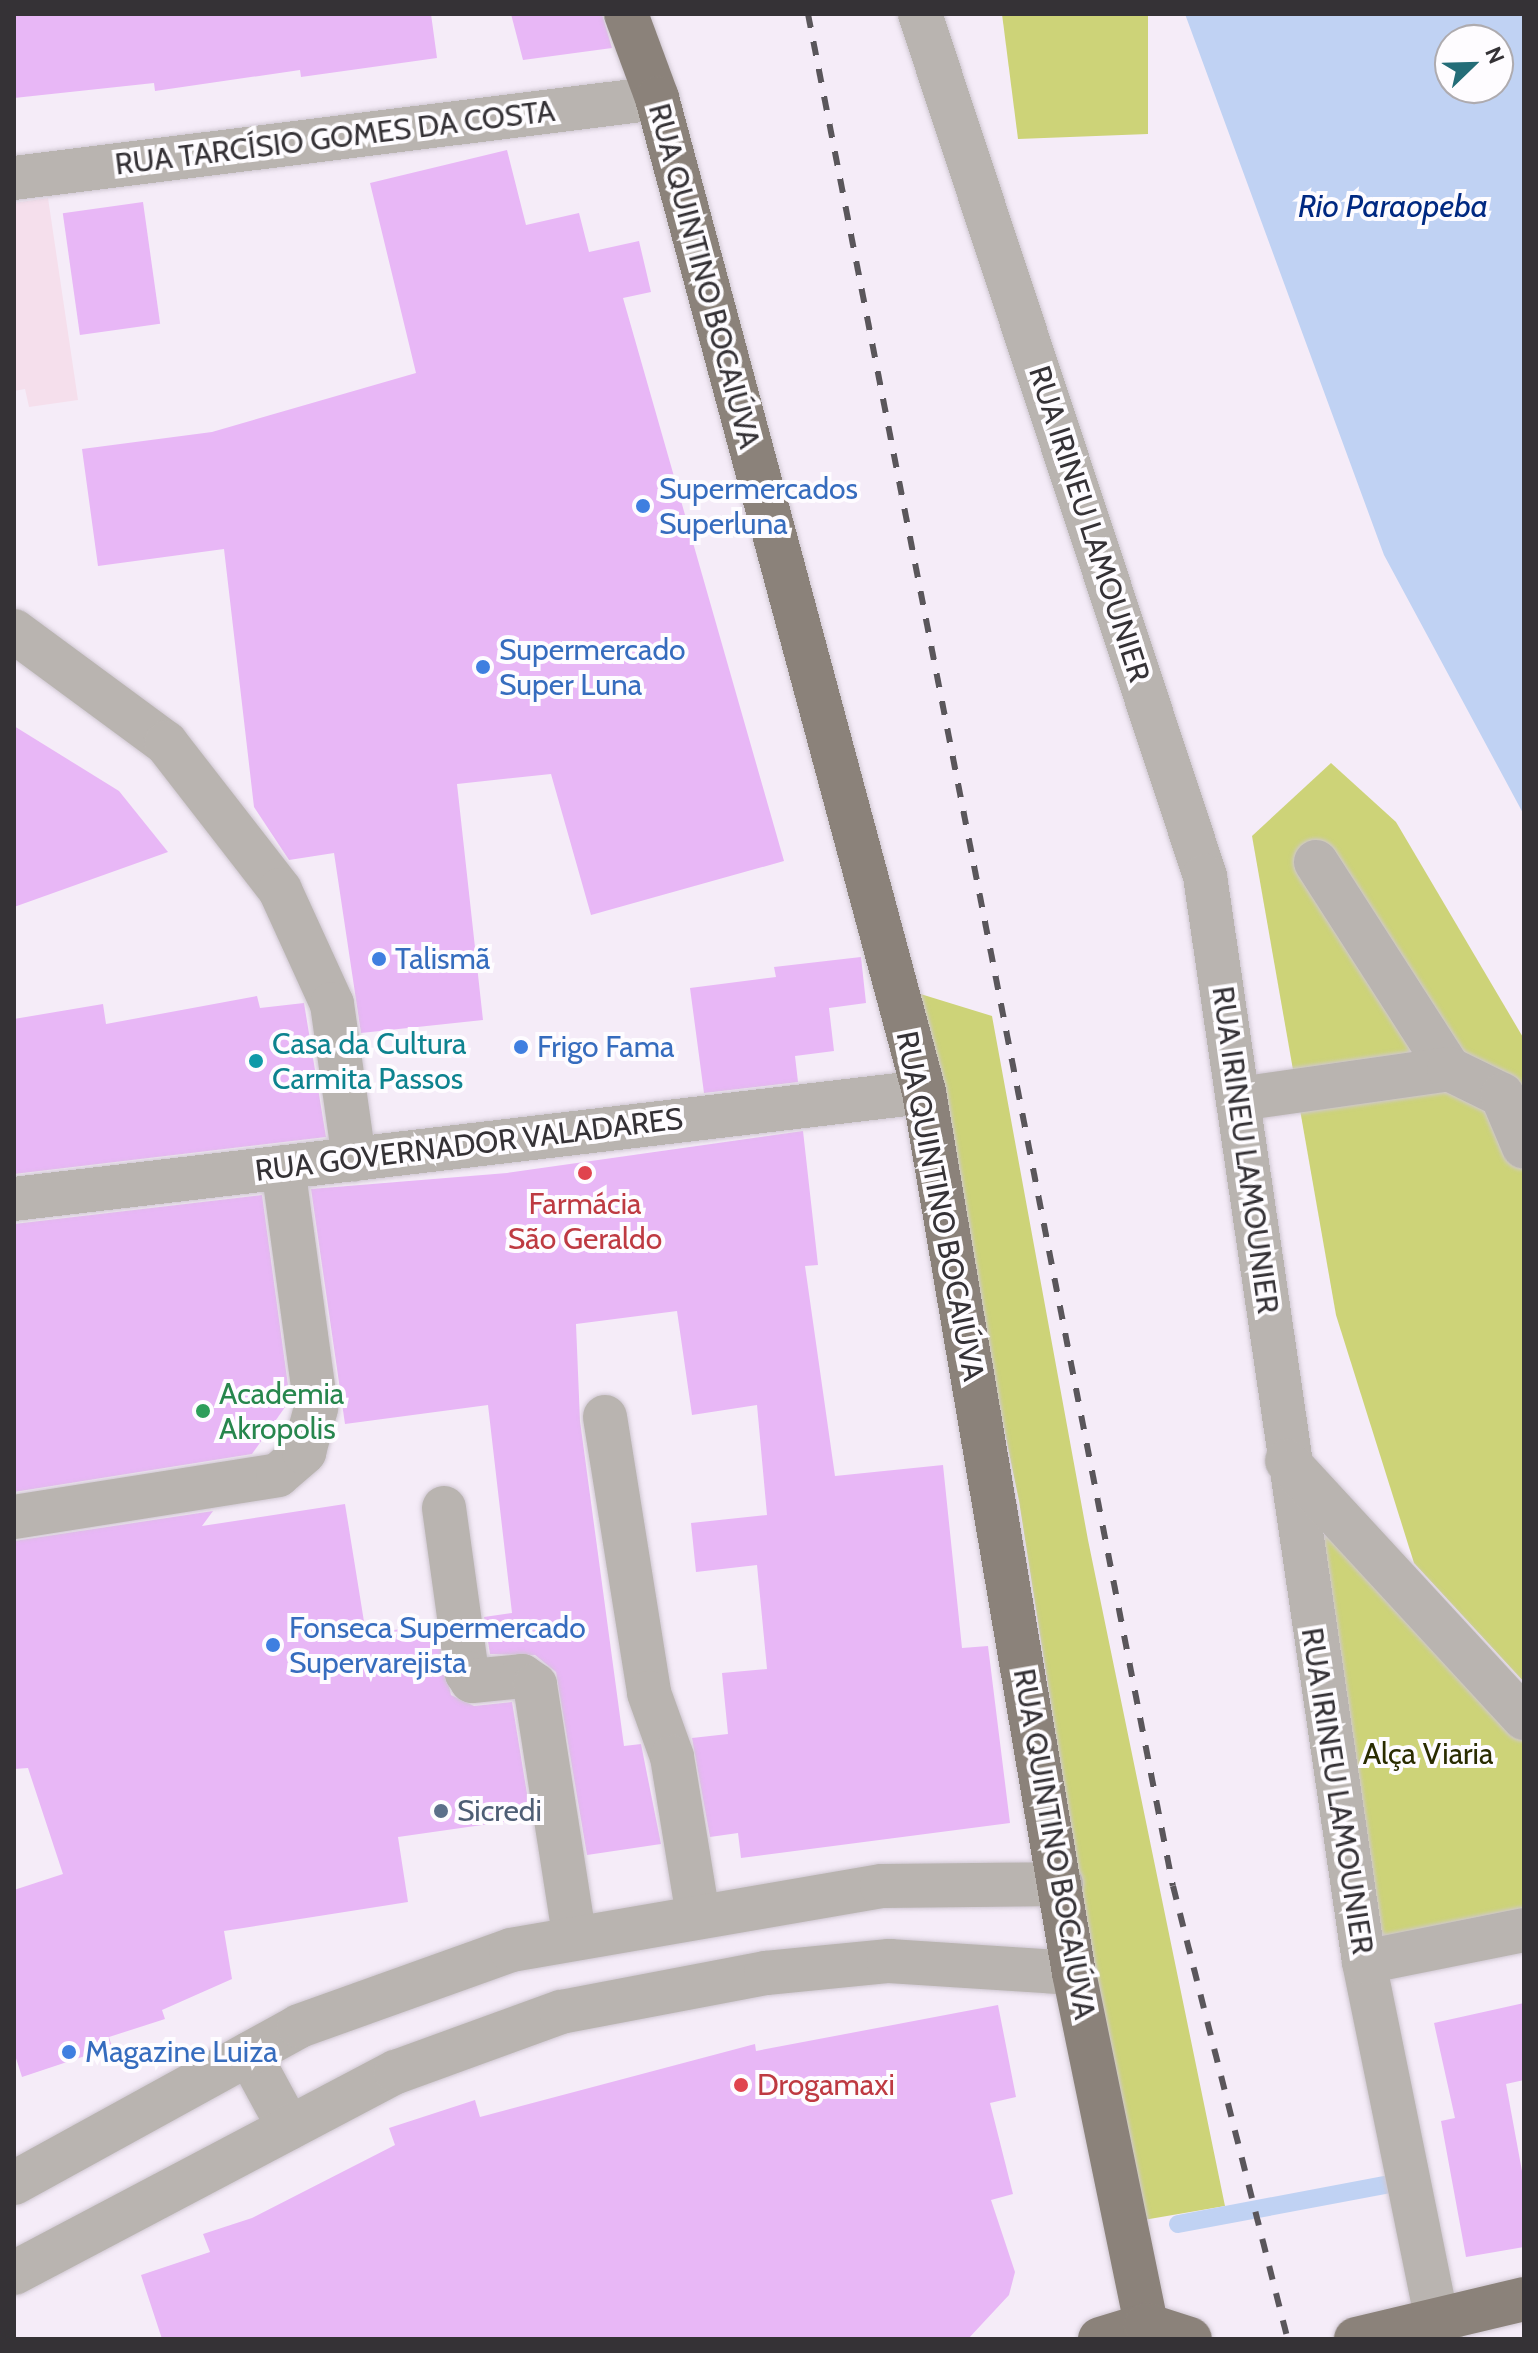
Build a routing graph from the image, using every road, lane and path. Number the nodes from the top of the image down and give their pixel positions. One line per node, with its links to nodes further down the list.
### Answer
1 (626, 14): 3 (main road, RUA QUINTINO BOCAIÚVA)
2 (920, 14): 9 (street, RUA IRINEU LAMOUNIER)
3 (657, 98): 4 (street, RUA TARCÍSIO GOMES DA COSTA); 8 (main road, RUA QUINTINO BOCAIÚVA)
4 (14, 178)
5 (14, 631): 11 (street)
6 (1316, 862): 7 (street)
7 (1449, 1069): 9 (street); 10 (street)
8 (924, 1092): 11 (street, RUA GOVERNADOR VALADARES); 19 (main road, RUA QUINTINO BOCAIÚVA)
9 (1239, 1099): 15 (street, RUA IRINEU LAMOUNIER)
10 (1524, 1147)
11 (354, 1159): 12 (street, RUA GOVERNADOR VALADARES)
12 (283, 1167): 13 (street, RUA GOVERNADOR VALADARES); 17 (street)
13 (14, 1199)
14 (605, 1417): 20 (street)
15 (1287, 1461): 18 (street); 23 (street, RUA IRINEU LAMOUNIER)
16 (444, 1508): 22 (street)
17 (14, 1517)
18 (1524, 1718)
19 (1061, 1884): 20 (street); 24 (main road, RUA QUINTINO BOCAIÚVA)
20 (698, 1915): 22 (street)
21 (1524, 1930): 23 (street)
22 (574, 1935): 25 (street)
23 (1364, 1962): 31 (street, RUA IRINEU LAMOUNIER)
24 (1074, 1973): 26 (street); 30 (main road, RUA QUINTINO BOCAIÚVA)
25 (249, 2054): 26 (street); 27 (street)
26 (289, 2128): 28 (street)
27 (14, 2183)
28 (14, 2273)
29 (1524, 2299): 31 (main road)
30 (1146, 2325): 32 (main road); 33 (main road)
31 (1439, 2329): 34 (main road)
32 (1100, 2339)
33 (1190, 2339)
34 (1356, 2339)

